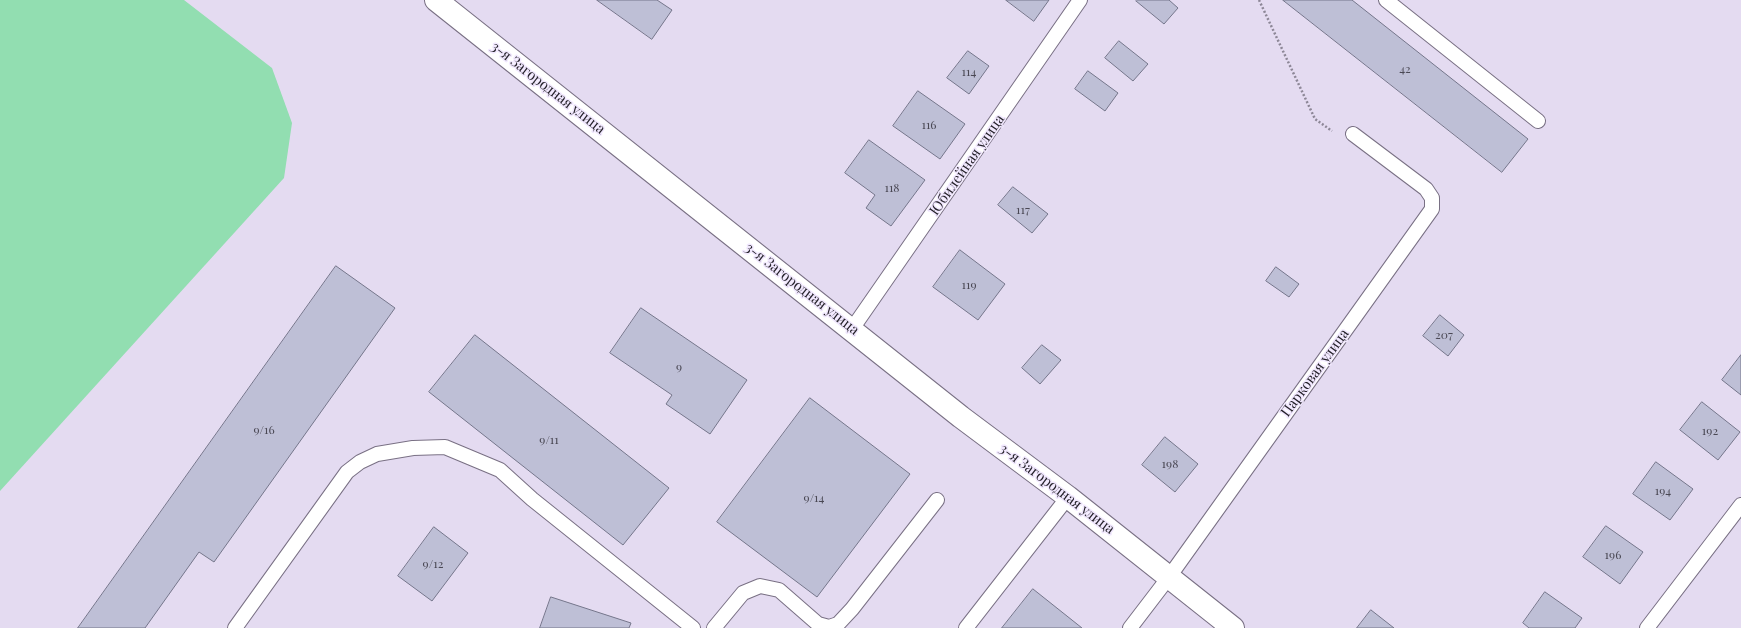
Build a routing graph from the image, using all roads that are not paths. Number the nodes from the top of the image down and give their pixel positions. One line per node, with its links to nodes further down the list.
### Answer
1 (436, 0): 6 (main road, 3-я Загородная улица)
2 (1080, 0): 6 (lane, Юбилейная улица)
3 (1386, 0): 4 (lane)
4 (1538, 121)
5 (1353, 134): 10 (lane, Парковая улица)
6 (852, 329): 7 (main road, 3-я Загородная улица)
7 (1068, 497): 10 (main road, 3-я Загородная улица); 14 (lane)
8 (937, 500): 13 (lane)
9 (1741, 505): 17 (lane)
10 (1169, 577): 15 (lane, Парковая улица); 16 (main road, 3-я Загородная улица)
11 (235, 628): 12 (lane)
12 (693, 628)
13 (714, 628)
14 (966, 628)
15 (1130, 628)
16 (1233, 628)
17 (1647, 628)

